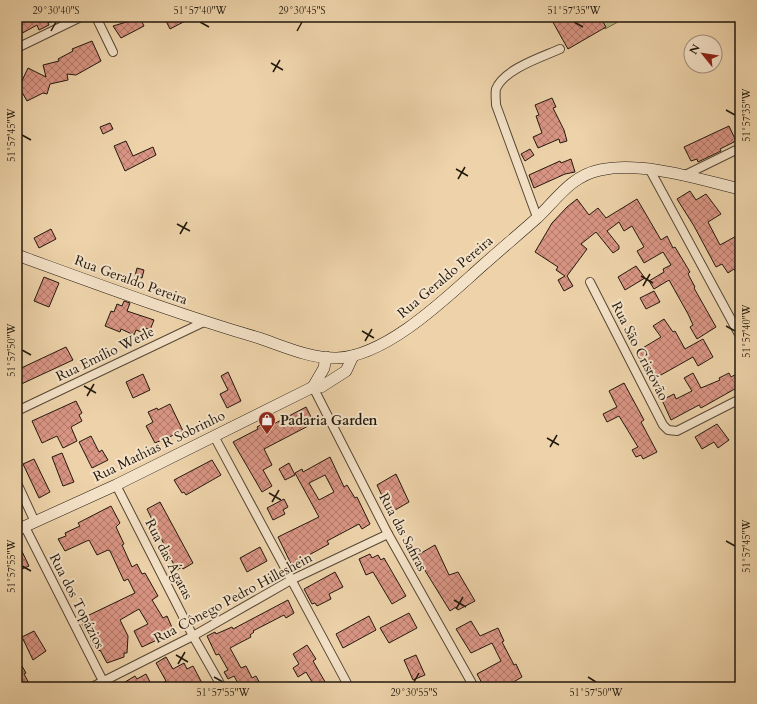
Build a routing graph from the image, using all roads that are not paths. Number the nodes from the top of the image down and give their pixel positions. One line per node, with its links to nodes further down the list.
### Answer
1 (81, 17): 3 (street)
2 (96, 17): 5 (street)
3 (17, 48)
4 (560, 49): 10 (street)
5 (113, 52)
6 (740, 148): 8 (street)
7 (650, 170): 8 (main road, Rua Geraldo Pereira); 10 (main road, Rua Geraldo Pereira); 14 (street)
8 (682, 176): 9 (main road, Rua Geraldo Pereira)
9 (740, 189)
10 (537, 217): 15 (main road, Rua Geraldo Pereira)
11 (17, 255): 13 (main road, Rua Geraldo Pereira)
12 (590, 282): 18 (street, Rua São Cristóvão)
13 (204, 322): 16 (main road, Rua Geraldo Pereira); 19 (street, Rua Emílio Werle)
14 (740, 336)
15 (353, 356): 16 (main road, Rua Geraldo Pereira); 17 (main road, Rua Mathias R Sobrinho)
16 (326, 357): 17 (main road)
17 (313, 387): 20 (main road, Rua Mathias R Sobrinho); 25 (street, Rua das Safiras)
18 (740, 399)
19 (17, 411)
20 (214, 436): 22 (main road, Rua Mathias R Sobrinho); 26 (street)
21 (17, 483): 23 (street)
22 (116, 485): 23 (main road, Rua Mathias R Sobrinho); 27 (street, Rua das Ágatas)
23 (35, 522): 24 (main road, Rua Mathias R Sobrinho)
24 (21, 529): 28 (street, Rua dos Topázios)
25 (388, 534): 26 (street, Rua Cônego Pedro Hilleshein); 32 (street, Rua das Safiras)
26 (291, 580): 27 (street, Rua Cônego Pedro Hilleshein); 31 (street)
27 (194, 636): 28 (street, Rua Cônego Pedro Hilleshein); 30 (street, Rua das Ágatas)
28 (104, 684): 29 (street, Rua Cônego Pedro Hilleshein)
29 (92, 687)
30 (222, 687)
31 (349, 687)
32 (474, 687)

